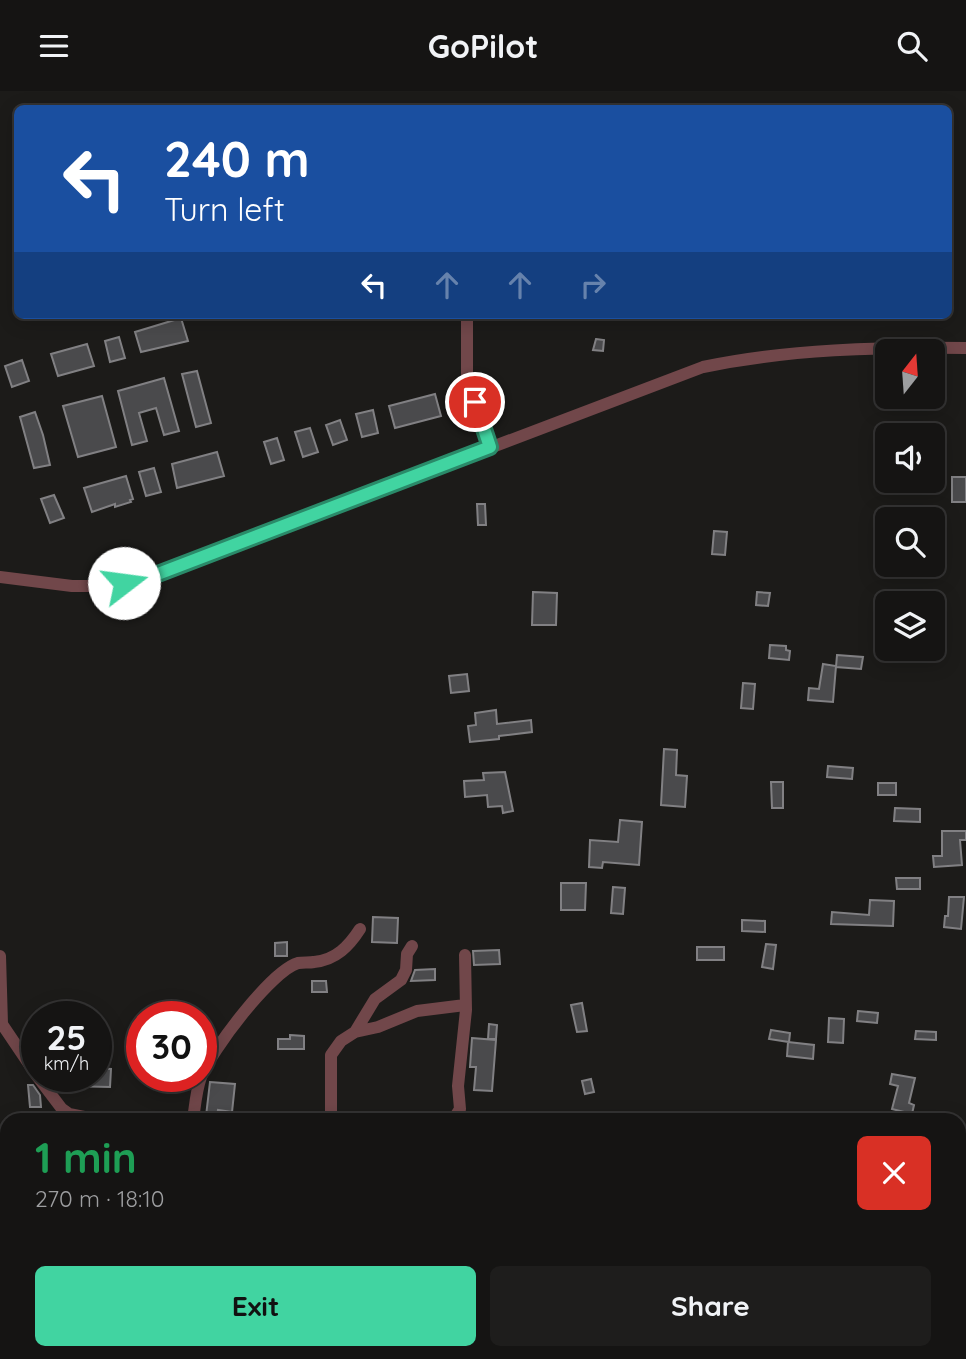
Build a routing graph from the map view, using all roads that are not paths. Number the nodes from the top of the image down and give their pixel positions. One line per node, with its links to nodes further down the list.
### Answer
1 (467, 319): 3 (street)
2 (966, 348): 3 (street)
3 (490, 447): 4 (street)
4 (0, 577)
5 (360, 929): 14 (street)
6 (412, 946): 10 (street)
7 (464, 955): 9 (street)
8 (0, 956): 11 (street)
9 (466, 1005): 10 (street); 16 (street)
10 (355, 1031): 15 (street)
11 (21, 1052)
12 (49, 1092): 13 (street)
13 (68, 1113)
14 (194, 1113)
15 (331, 1113)
16 (457, 1113)

